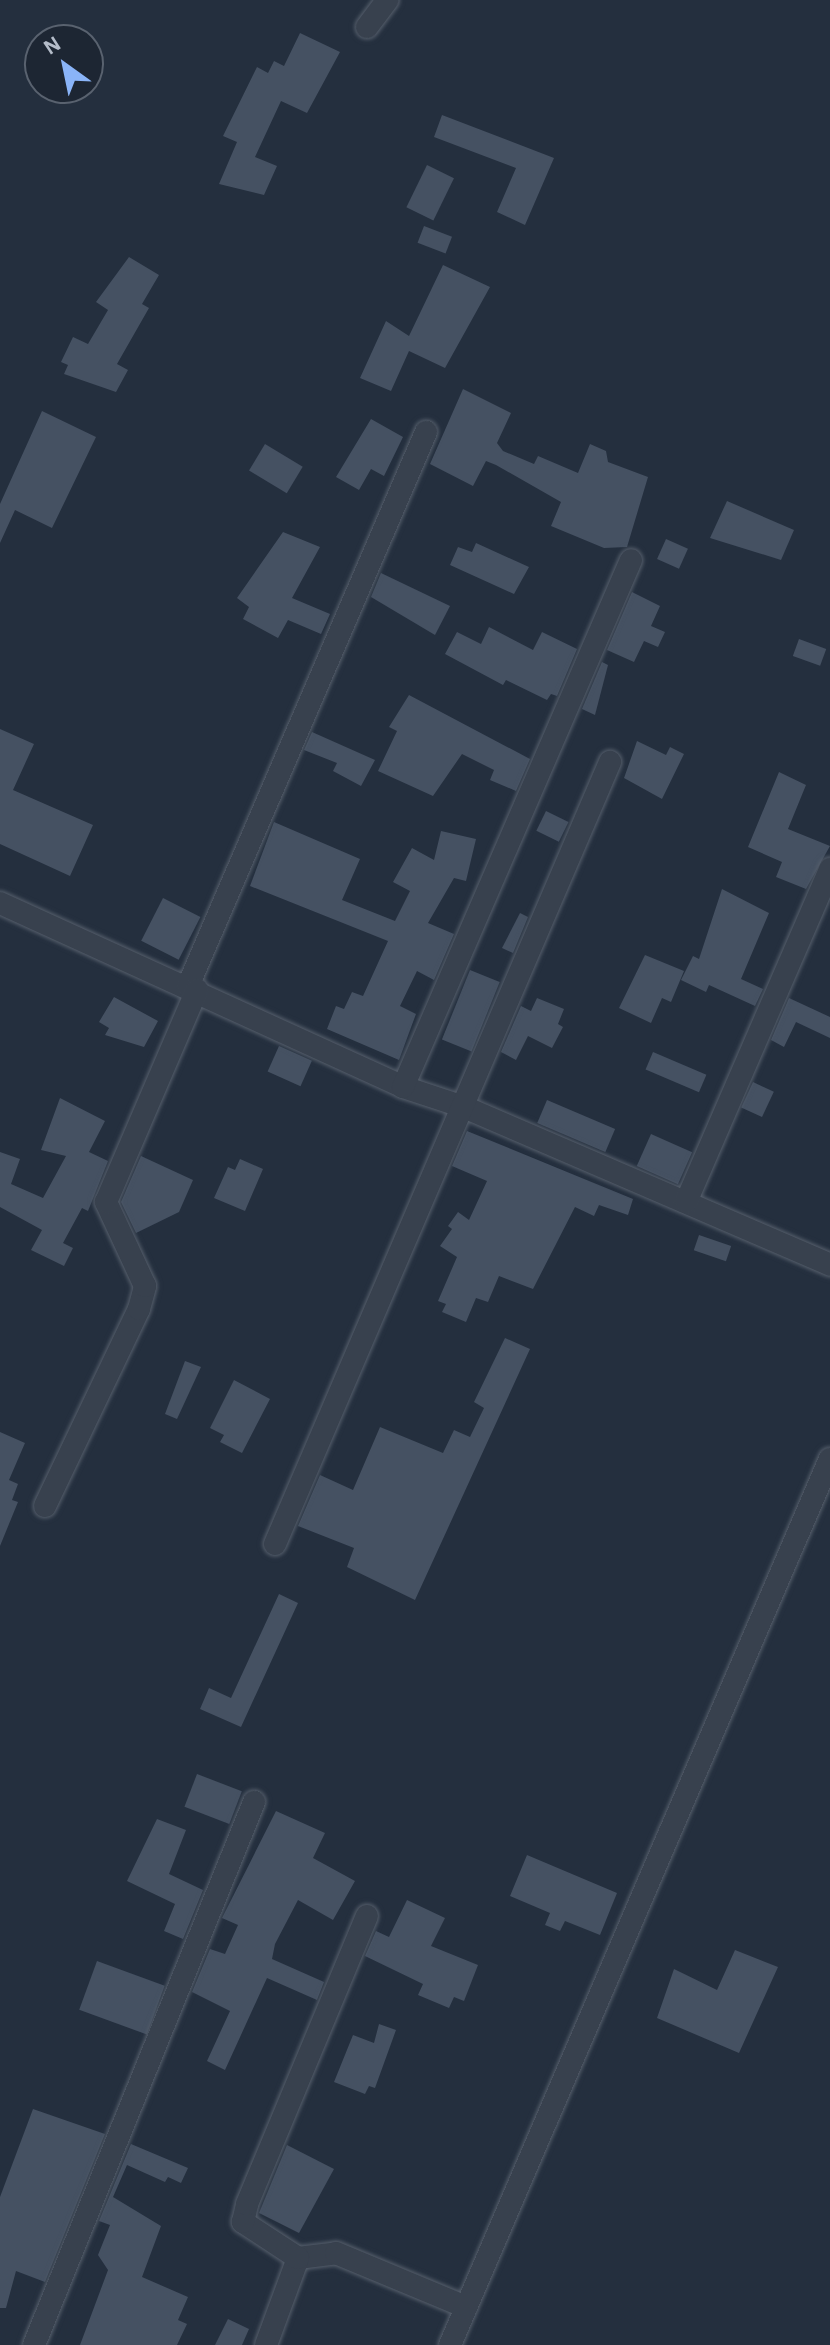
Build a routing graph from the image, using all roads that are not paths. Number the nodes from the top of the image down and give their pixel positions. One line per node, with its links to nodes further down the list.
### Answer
1 (387, 0): 2 (street)
2 (367, 27)
3 (426, 432): 8 (street)
4 (631, 560): 9 (street)
5 (610, 762): 10 (street)
6 (830, 869): 11 (street)
7 (0, 903): 8 (street)
8 (192, 988): 9 (street); 14 (street)
9 (403, 1087): 10 (street)
10 (464, 1107): 11 (street); 15 (street)
11 (686, 1202): 12 (street)
12 (830, 1265)
13 (830, 1459): 19 (street)
14 (45, 1506)
15 (275, 1544)
16 (254, 1802): 20 (street)
17 (367, 1916): 18 (street)
18 (298, 2258): 19 (street); 21 (street)
19 (466, 2307): 22 (street)
20 (34, 2345)
21 (266, 2345)
22 (450, 2345)

